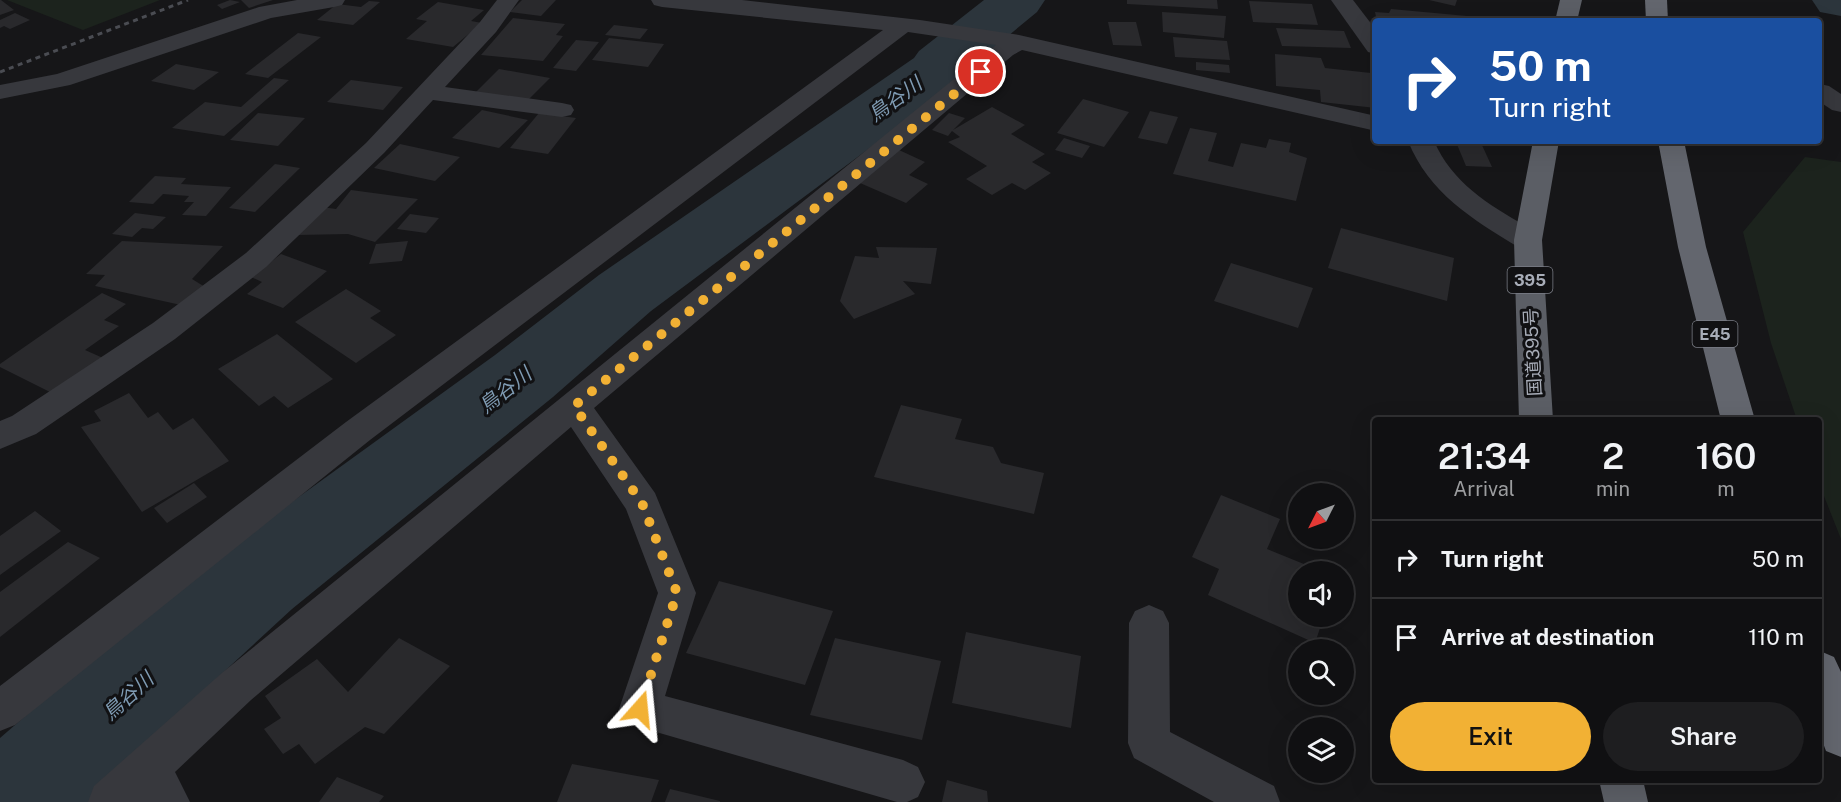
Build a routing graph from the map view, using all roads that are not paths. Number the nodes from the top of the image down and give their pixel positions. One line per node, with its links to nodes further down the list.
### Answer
1 (334, 0): 12 (street)
2 (508, 0): 13 (street)
3 (662, 0): 9 (street)
4 (1342, 0): 11 (street)
5 (1571, 0): 7 (highway)
6 (1656, 0): 8 (highway)
7 (1567, 18)
8 (1657, 18)
9 (912, 26): 10 (street); 28 (street)
10 (1007, 40): 17 (street); 22 (street)
11 (1372, 41)
12 (0, 92)
13 (426, 92): 16 (street); 25 (street)
14 (1822, 92): 15 (street)
15 (1841, 105)
16 (562, 110)
17 (1372, 123)
18 (1422, 144): 21 (street)
19 (1545, 144): 21 (highway, 国道395号 / 395)
20 (1672, 144): 24 (highway, E45)
21 (1528, 240): 23 (highway, 国道395号 / 395)
22 (574, 406): 30 (street); 32 (street)
23 (1536, 417)
24 (1737, 417)
25 (0, 436)
26 (1149, 623): 34 (street)
27 (1822, 676): 29 (highway)
28 (0, 711)
29 (1841, 736)
30 (903, 782)
31 (1622, 783): 35 (highway)
32 (158, 785): 33 (street)
33 (110, 802)
34 (1258, 802)
35 (1626, 802)

